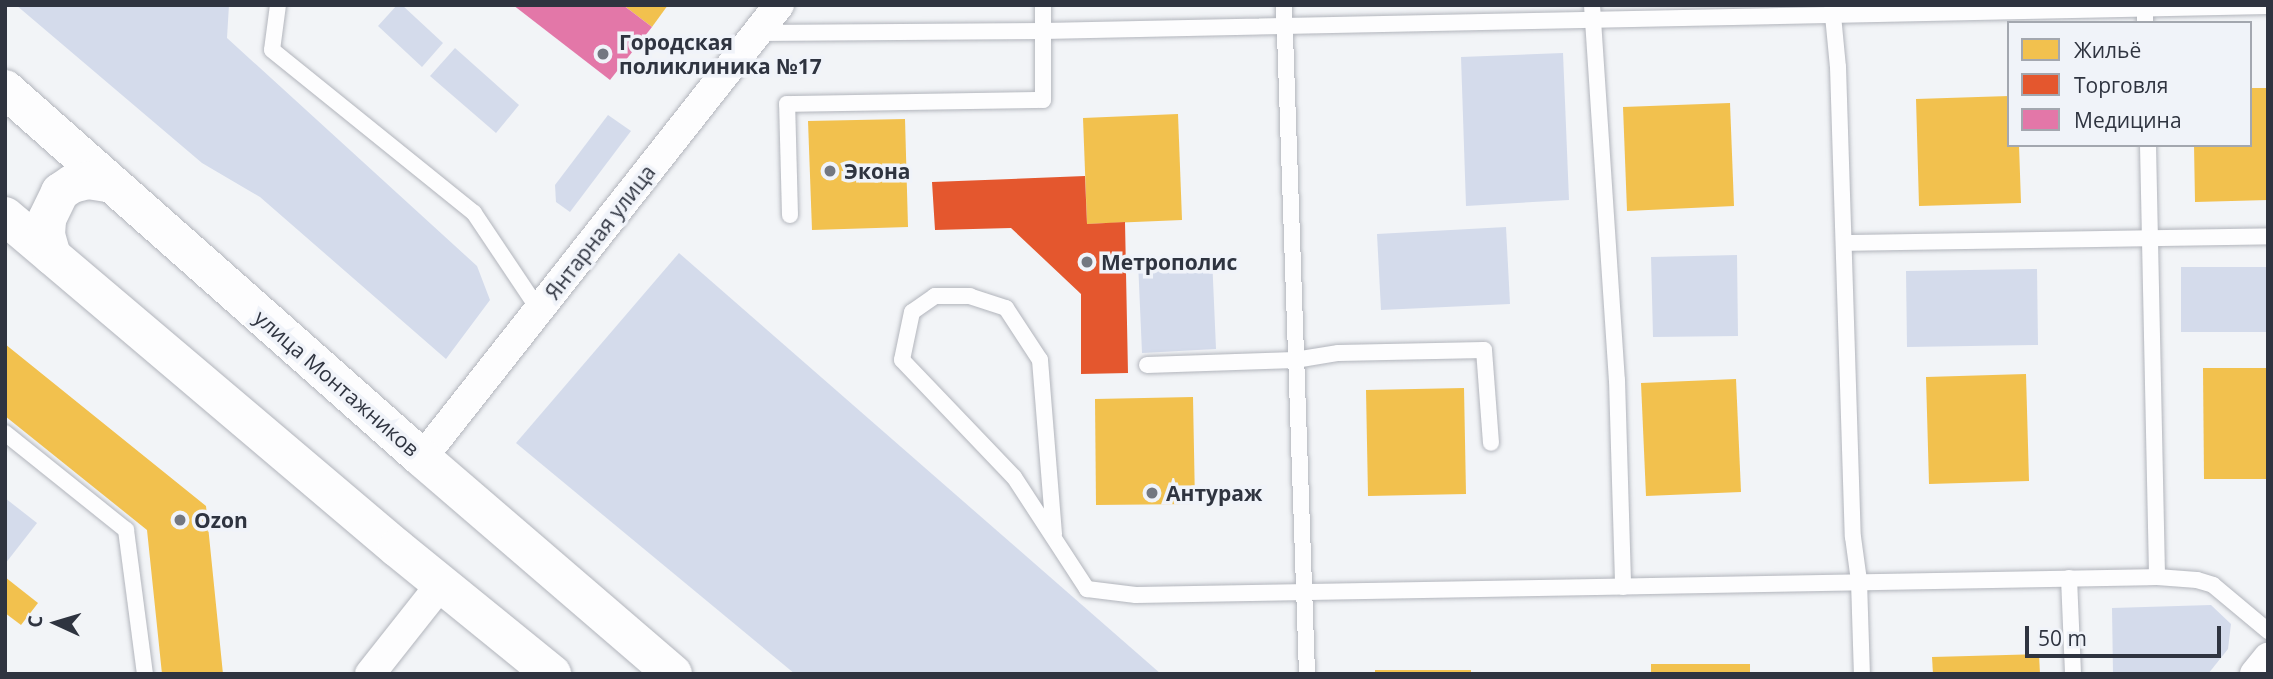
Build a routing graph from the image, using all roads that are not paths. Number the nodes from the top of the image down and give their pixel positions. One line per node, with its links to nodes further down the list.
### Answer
1 (278, 5): 21 (lane)
2 (779, 5): 11 (street, Янтарная улица)
3 (1043, 5): 10 (lane)
4 (1284, 5): 9 (lane)
5 (2268, 6): 8 (lane)
6 (1832, 10): 7 (lane); 8 (lane); 19 (lane)
7 (1592, 12): 9 (lane); 32 (lane)
8 (2145, 12)
9 (1285, 26): 10 (lane); 22 (lane)
10 (1044, 31): 11 (lane); 15 (lane)
11 (757, 33): 21 (street, Янтарная улица)
12 (5, 89): 14 (main road, улица Монтажников)
13 (2148, 147): 18 (lane)
14 (112, 184): 20 (main road); 26 (main road, улица Монтажников)
15 (790, 215)
16 (5, 216): 20 (main road)
17 (2268, 236): 18 (lane)
18 (2149, 239): 19 (lane); 28 (lane)
19 (1844, 243): 30 (lane)
20 (52, 256): 31 (main road)
21 (539, 310): 26 (street, Янтарная улица)
22 (1295, 360): 23 (lane); 25 (lane); 33 (lane)
23 (1147, 365)
24 (5, 433): 36 (lane)
25 (1491, 443)
26 (422, 458): 39 (main road, улица Монтажников)
27 (1054, 534): 27 (lane); 33 (lane)
28 (2157, 577): 29 (lane); 34 (lane)
29 (2069, 578): 30 (lane); 42 (lane)
30 (1860, 581): 32 (lane); 41 (lane)
31 (441, 583): 37 (street); 38 (main road)
32 (1623, 587): 33 (lane)
33 (1304, 592): 40 (lane)
34 (2268, 631)
35 (2268, 658): 43 (street)
36 (145, 674)
37 (370, 674)
38 (552, 674)
39 (673, 674)
40 (1307, 674)
41 (1862, 674)
42 (2073, 674)
43 (2255, 674)

